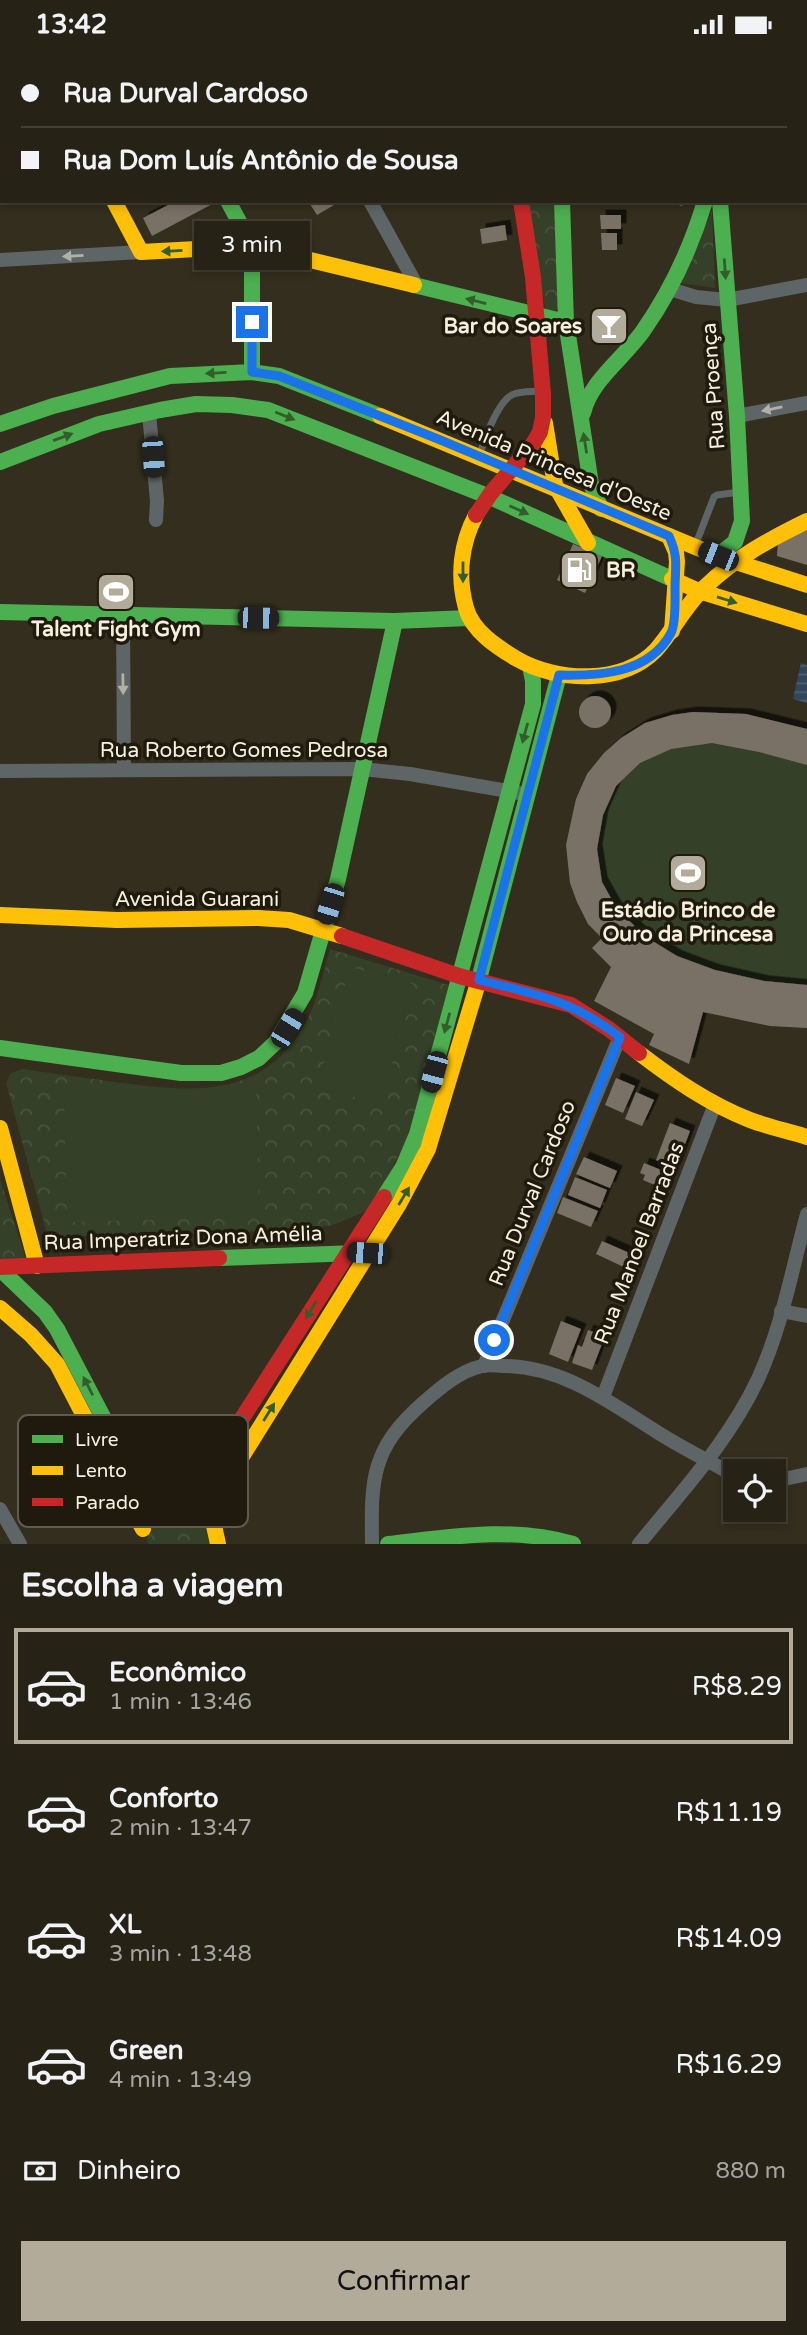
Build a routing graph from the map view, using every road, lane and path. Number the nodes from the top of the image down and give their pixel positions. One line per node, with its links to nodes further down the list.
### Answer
1 (115, 203): 9 (main road)
2 (229, 203): 8 (main road)
3 (371, 203): 12 (street)
4 (521, 203): 15 (main road)
5 (561, 203): 16 (main road)
6 (704, 203): 13 (main road)
7 (720, 203): 14 (main road, Rua Proença, one-way to 14)
8 (252, 246): 9 (main road, one-way to 9); 12 (main road); 18 (main road)
9 (141, 252): 10 (street, one-way to 10)
10 (0, 260)
11 (807, 285): 14 (street)
12 (417, 286): 15 (main road, one-way to 12)
13 (670, 289): 14 (street); 19 (main road)
14 (727, 300): 24 (main road, Rua Proença)
15 (537, 315): 16 (main road); 20 (main road)
16 (566, 322): 17 (main road)
17 (571, 359): 19 (main road); 25 (main road)
18 (252, 372): 26 (main road, Avenida Princesa d'Oeste, one-way to 26); 27 (main road, Avenida Princesa d'Oeste)
19 (605, 375): 25 (main road)
20 (542, 391): 23 (main road); 27 (lane)
21 (807, 403): 24 (street, one-way to 24)
22 (149, 412): 28 (main road, one-way to 22); 30 (main road, one-way to 30); 35 (street)
23 (544, 415): 29 (main road); 31 (main road)
24 (737, 416): 32 (main road, Rua Proença)
25 (582, 417): 34 (main road, one-way to 25)
26 (0, 424)
27 (476, 455): 29 (main road, Avenida Princesa d'Oeste); 30 (main road)
28 (0, 462)
29 (511, 469): 31 (main road, Avenida Princesa d'Oeste); 33 (main road)
30 (460, 485): 33 (main road)
31 (558, 490): 34 (main road, Avenida Princesa d'Oeste); 40 (main road)
32 (741, 492): 36 (main road, Rua Proença); 41 (lane)
33 (490, 497): 40 (main road, one-way to 40); 49 (main road, one-way to 49)
34 (601, 509): 38 (main road, Avenida Princesa d'Oeste)
35 (156, 520)
36 (742, 521): 39 (main road); 42 (main road, Rua Proença)
37 (807, 521): 39 (main road)
38 (669, 536): 41 (main road, Avenida Princesa d'Oeste); 44 (main road)
39 (769, 540): 43 (main road)
40 (588, 543): 44 (main road)
41 (695, 547): 42 (main road, Avenida Princesa d'Oeste)
42 (718, 556): 43 (main road, Avenida Princesa d'Oeste)
43 (735, 562): 45 (main road, Avenida Princesa d'Oeste); 46 (main road)
44 (675, 582): 46 (main road); 52 (main road)
45 (807, 585)
46 (699, 591): 51 (main road, one-way to 51); 52 (main road)
47 (0, 612): 48 (main road)
48 (123, 616): 50 (main road); 56 (street, one-way to 56)
49 (469, 618): 50 (main road); 53 (main road)
50 (395, 621): 55 (main road)
51 (807, 625)
52 (672, 632): 54 (main road)
53 (530, 666): 54 (main road); 58 (main road, one-way to 58)
54 (559, 675): 59 (main road)
55 (362, 769): 56 (street, Rua Roberto Gomes Pedrosa); 58 (street, Rua Roberto Gomes Pedrosa); 61 (main road)
56 (124, 770): 57 (street, Rua Roberto Gomes Pedrosa)
57 (0, 771)
58 (509, 792): 59 (street, Rua Roberto Gomes Pedrosa); 62 (main road)
59 (527, 795): 63 (main road)
60 (0, 915): 61 (main road, Avenida Guarani)
61 (323, 929): 62 (main road, Avenida Guarani); 65 (main road)
62 (459, 975): 63 (main road, Avenida Guarani); 70 (main road, one-way to 70)
63 (479, 980): 64 (main road, Avenida Guarani); 71 (main road, one-way to 63)
64 (620, 1037): 66 (main road, Avenida Guarani); 77 (street, Rua Durval Cardoso)
65 (0, 1048)
66 (715, 1104): 68 (main road, Avenida Guarani); 78 (street, Rua Manoel Barradas)
67 (0, 1128): 72 (main road)
68 (807, 1137)
69 (807, 1214): 75 (street)
70 (347, 1252): 71 (main road, Rua Imperatriz Dona Amélia); 72 (main road, Rua Imperatriz Dona Amélia); 81 (main road, one-way to 81)
71 (367, 1253): 82 (main road, one-way to 71)
72 (37, 1266): 73 (main road, Rua Imperatriz Dona Amélia)
73 (0, 1268): 80 (main road, one-way to 73)
74 (0, 1308): 79 (main road)
75 (781, 1311): 76 (street); 83 (street)
76 (807, 1316)
77 (484, 1366): 78 (street); 89 (street)
78 (603, 1397): 83 (street)
79 (82, 1415)
80 (102, 1415)
81 (244, 1415)
82 (248, 1446)
83 (707, 1461): 84 (street); 92 (street)
84 (723, 1469)
85 (807, 1474): 86 (street)
86 (786, 1479)
87 (0, 1509): 88 (street)
88 (20, 1544)
89 (372, 1544)
90 (388, 1544): 91 (main road)
91 (573, 1544)
92 (639, 1544)

